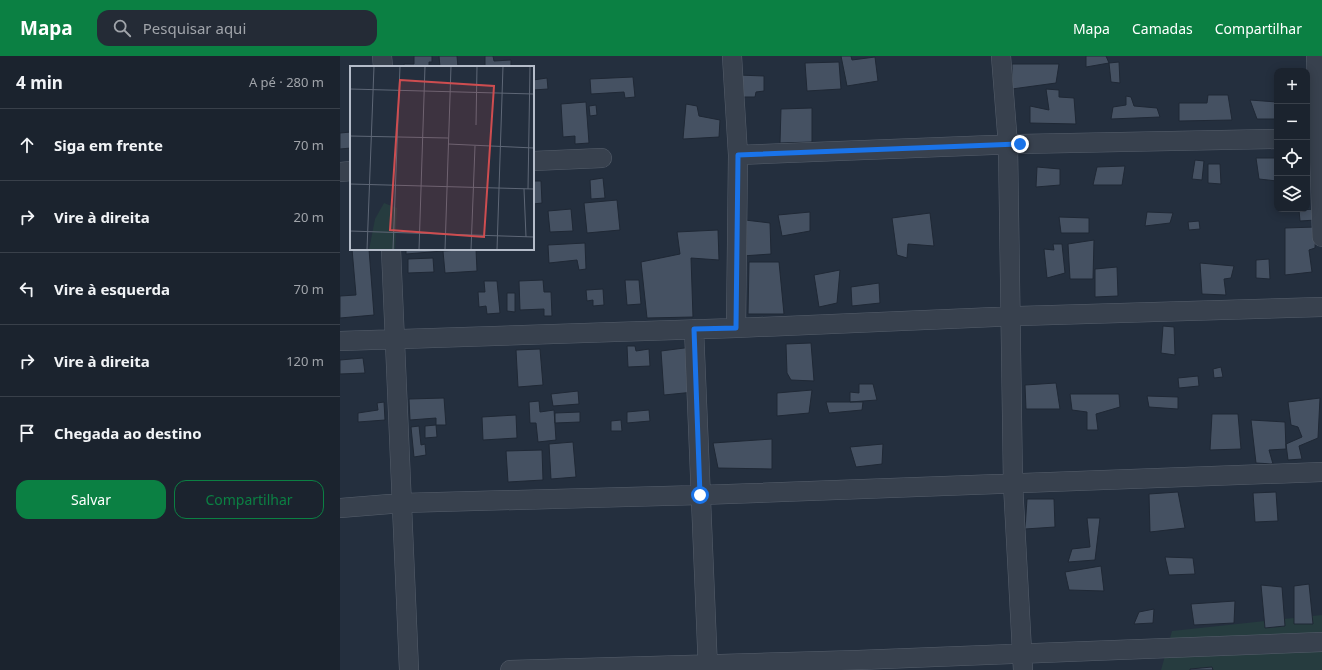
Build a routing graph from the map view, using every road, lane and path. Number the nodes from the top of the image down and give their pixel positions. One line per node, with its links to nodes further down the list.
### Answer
1 (382, 56): 5 (street)
2 (732, 56): 9 (street)
3 (1001, 56): 8 (street)
4 (1316, 56): 6 (street)
5 (383, 66)
6 (1316, 138): 14 (street)
7 (1274, 139): 8 (street)
8 (1008, 145): 9 (street); 17 (street)
9 (738, 155): 18 (street)
10 (602, 158): 11 (street)
11 (534, 161)
12 (350, 171): 13 (street)
13 (340, 172)
14 (1322, 237)
15 (391, 250): 20 (street)
16 (1322, 307): 17 (street)
17 (1010, 317): 18 (street); 23 (street)
18 (736, 328): 19 (street)
19 (694, 329): 20 (street); 24 (street)
20 (395, 340): 21 (street); 25 (street)
21 (340, 341)
22 (1322, 472): 23 (street)
23 (1013, 484): 24 (street); 28 (street)
24 (700, 495): 25 (street); 29 (street)
25 (402, 503): 26 (street); 30 (street)
26 (340, 508)
27 (1322, 642): 28 (street)
28 (1022, 661): 29 (street)
29 (707, 667): 31 (street)
30 (409, 670)
31 (510, 670)

